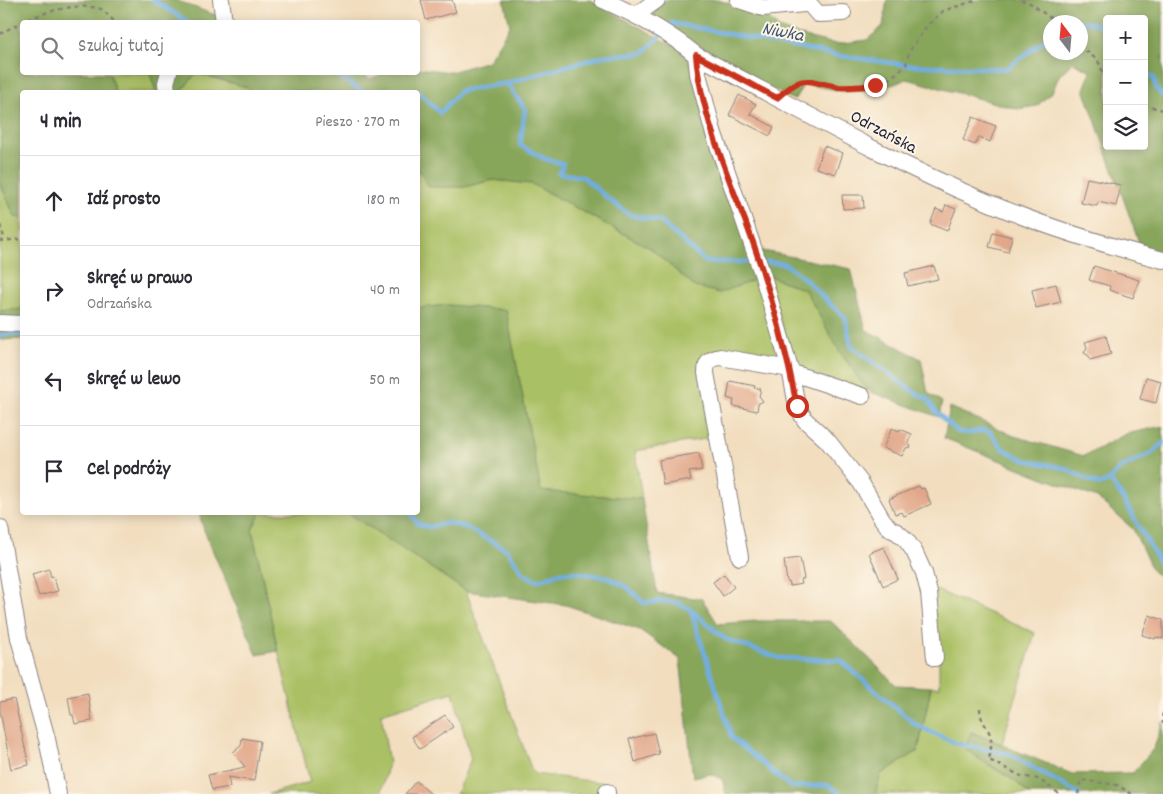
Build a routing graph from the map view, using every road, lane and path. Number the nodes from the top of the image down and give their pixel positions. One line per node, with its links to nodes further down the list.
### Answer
1 (221, 0): 12 (street)
2 (603, 0): 8 (street, Odrzańska)
3 (657, 0): 8 (street)
4 (739, 0): 7 (street)
5 (977, 0): 20 (path)
6 (1021, 0): 9 (path)
7 (842, 12)
8 (636, 15): 16 (street, Odrzańska)
9 (1047, 15)
10 (24, 20): 11 (path)
11 (113, 20)
12 (224, 20)
13 (20, 22): 14 (path)
14 (0, 34)
15 (1088, 52): 17 (path)
16 (696, 55): 20 (street, Odrzańska); 30 (street)
17 (1103, 72)
18 (168, 75): 19 (street)
19 (167, 90)
20 (777, 98): 27 (street, Odrzańska)
21 (1148, 106): 22 (path)
22 (1163, 110)
23 (0, 225): 24 (path)
24 (5, 240): 25 (path); 26 (path)
25 (20, 240)
26 (0, 241)
27 (1163, 260)
28 (0, 323): 29 (street)
29 (20, 324)
30 (790, 371): 31 (street); 33 (street); 34 (street)
31 (862, 396)
32 (0, 528): 38 (street)
33 (740, 557)
34 (935, 658)
35 (980, 708): 39 (path)
36 (1163, 713): 37 (path)
37 (1163, 724)
38 (58, 794)
39 (1060, 794)
40 (1078, 794): 41 (path)
41 (1132, 794)

